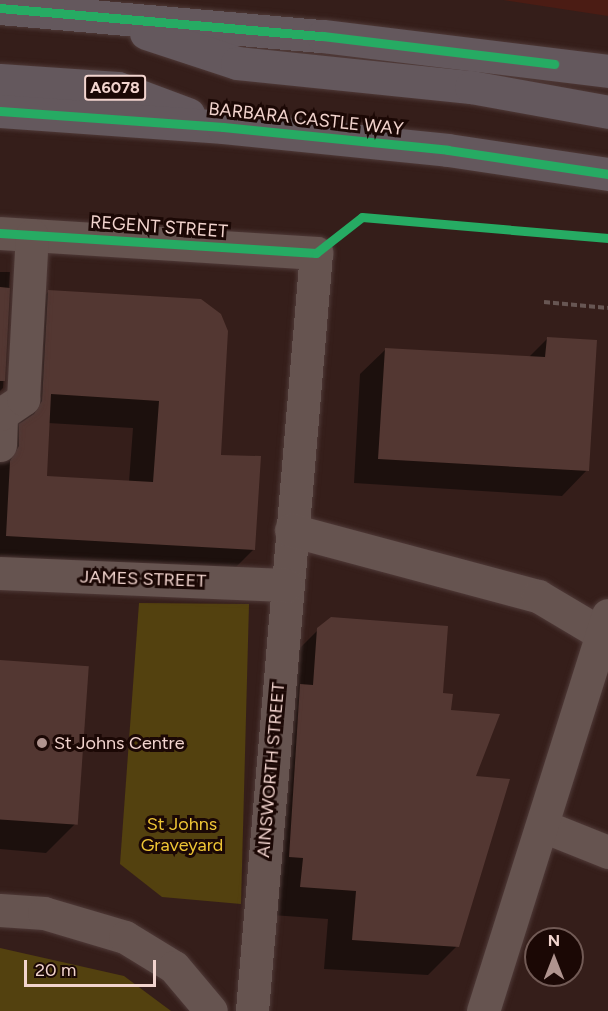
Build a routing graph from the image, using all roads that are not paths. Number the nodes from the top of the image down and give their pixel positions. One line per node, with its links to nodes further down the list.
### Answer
1 (0, 8): 2 (highway)
2 (90, 15): 3 (highway); 6 (highway)
3 (608, 71)
4 (0, 80): 7 (highway, A6078)
5 (0, 111): 7 (highway, BARBARA CASTLE WAY / A6078)
6 (608, 112)
7 (223, 127): 8 (highway, BARBARA CASTLE WAY / A6078)
8 (608, 174)
9 (0, 233): 10 (street, REGENT STREET)
10 (32, 235): 11 (street); 12 (street, REGENT STREET)
11 (0, 445)
12 (291, 530): 14 (street, AINSWORTH STREET); 15 (street)
13 (0, 573): 14 (street, JAMES STREET)
14 (286, 585): 20 (street, AINSWORTH STREET)
15 (605, 625): 16 (street)
16 (543, 826): 17 (street); 21 (street)
17 (608, 852)
18 (0, 910): 19 (street)
19 (211, 1011)
20 (252, 1011)
21 (483, 1011)

